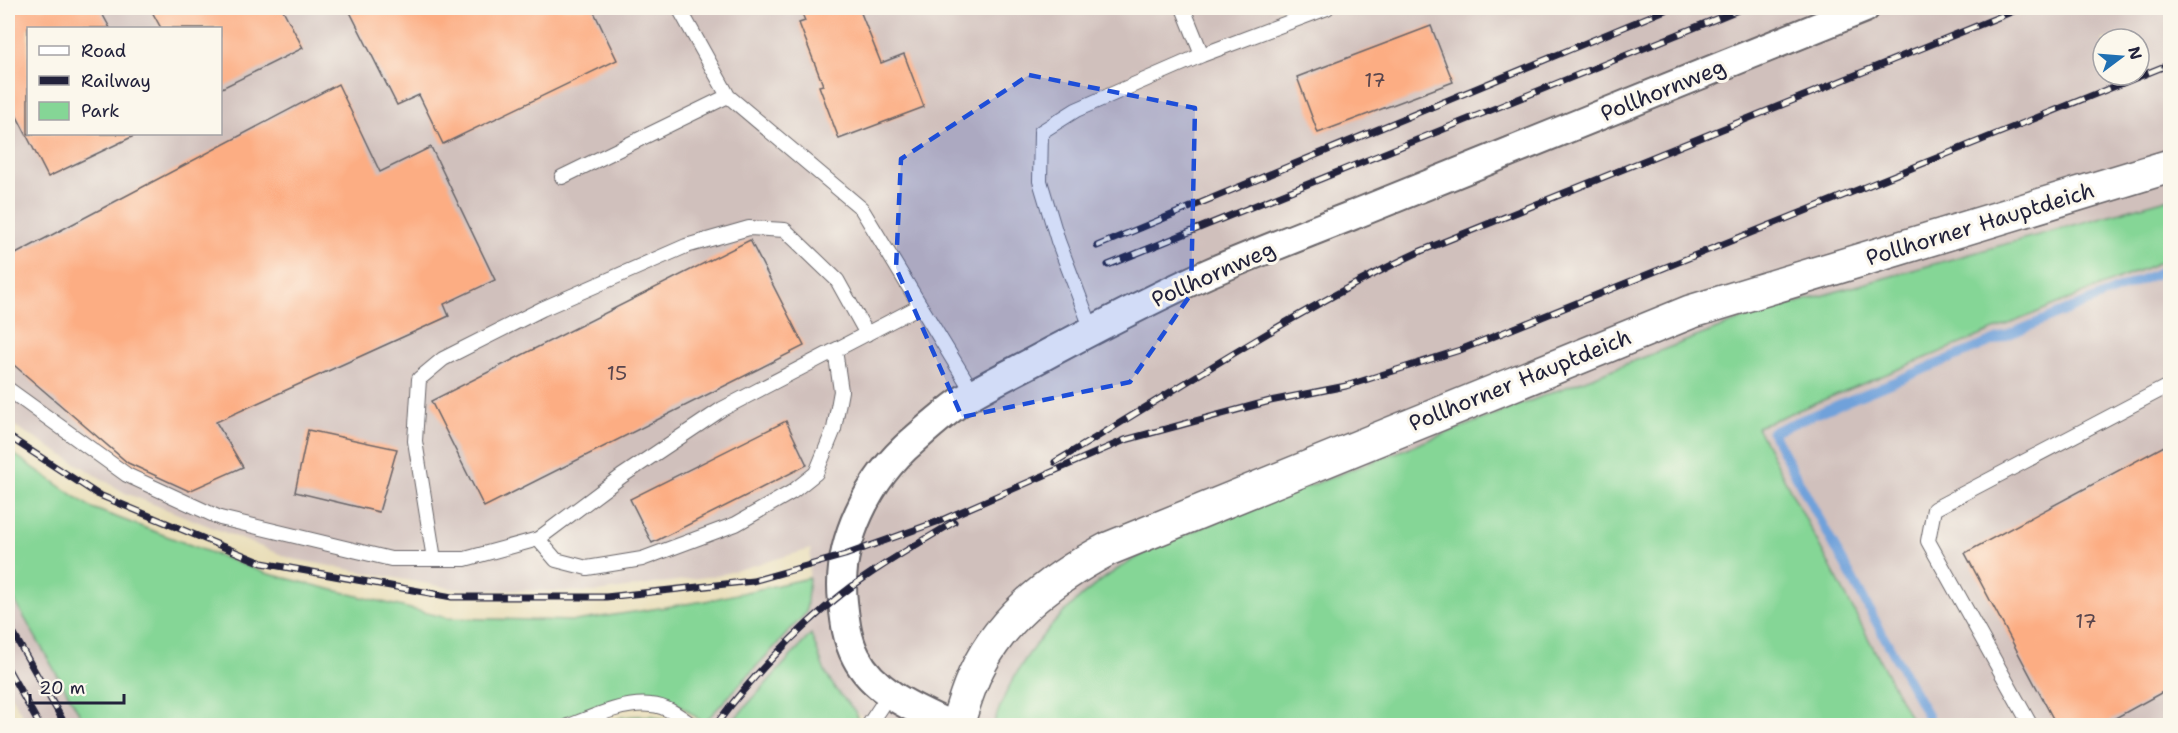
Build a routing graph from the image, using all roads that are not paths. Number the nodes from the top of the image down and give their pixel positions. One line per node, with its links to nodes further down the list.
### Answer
1 (679, 8): 6 (lane)
2 (1183, 8): 5 (lane)
3 (1326, 8): 5 (lane)
4 (1865, 8): 10 (street, Pollhornweg)
5 (1202, 55): 10 (lane)
6 (728, 96): 8 (lane); 9 (lane)
7 (2170, 166): 23 (main road, Pollhorner Hauptdeich)
8 (562, 177)
9 (920, 306): 11 (lane); 15 (lane)
10 (1092, 330): 15 (street, Pollhornweg)
11 (867, 334): 12 (lane); 17 (lane)
12 (835, 350): 16 (lane); 16 (lane)
13 (2170, 385): 24 (lane)
14 (8, 389): 17 (lane)
15 (974, 394): 18 (street, Pollhornweg)
16 (538, 538): 17 (lane)
17 (434, 559)
18 (890, 693): 21 (lane); 22 (street, Pollhornweg)
19 (569, 726): 20 (lane)
20 (693, 726)
21 (868, 726)
22 (952, 726)
23 (957, 726)
24 (2031, 726)

